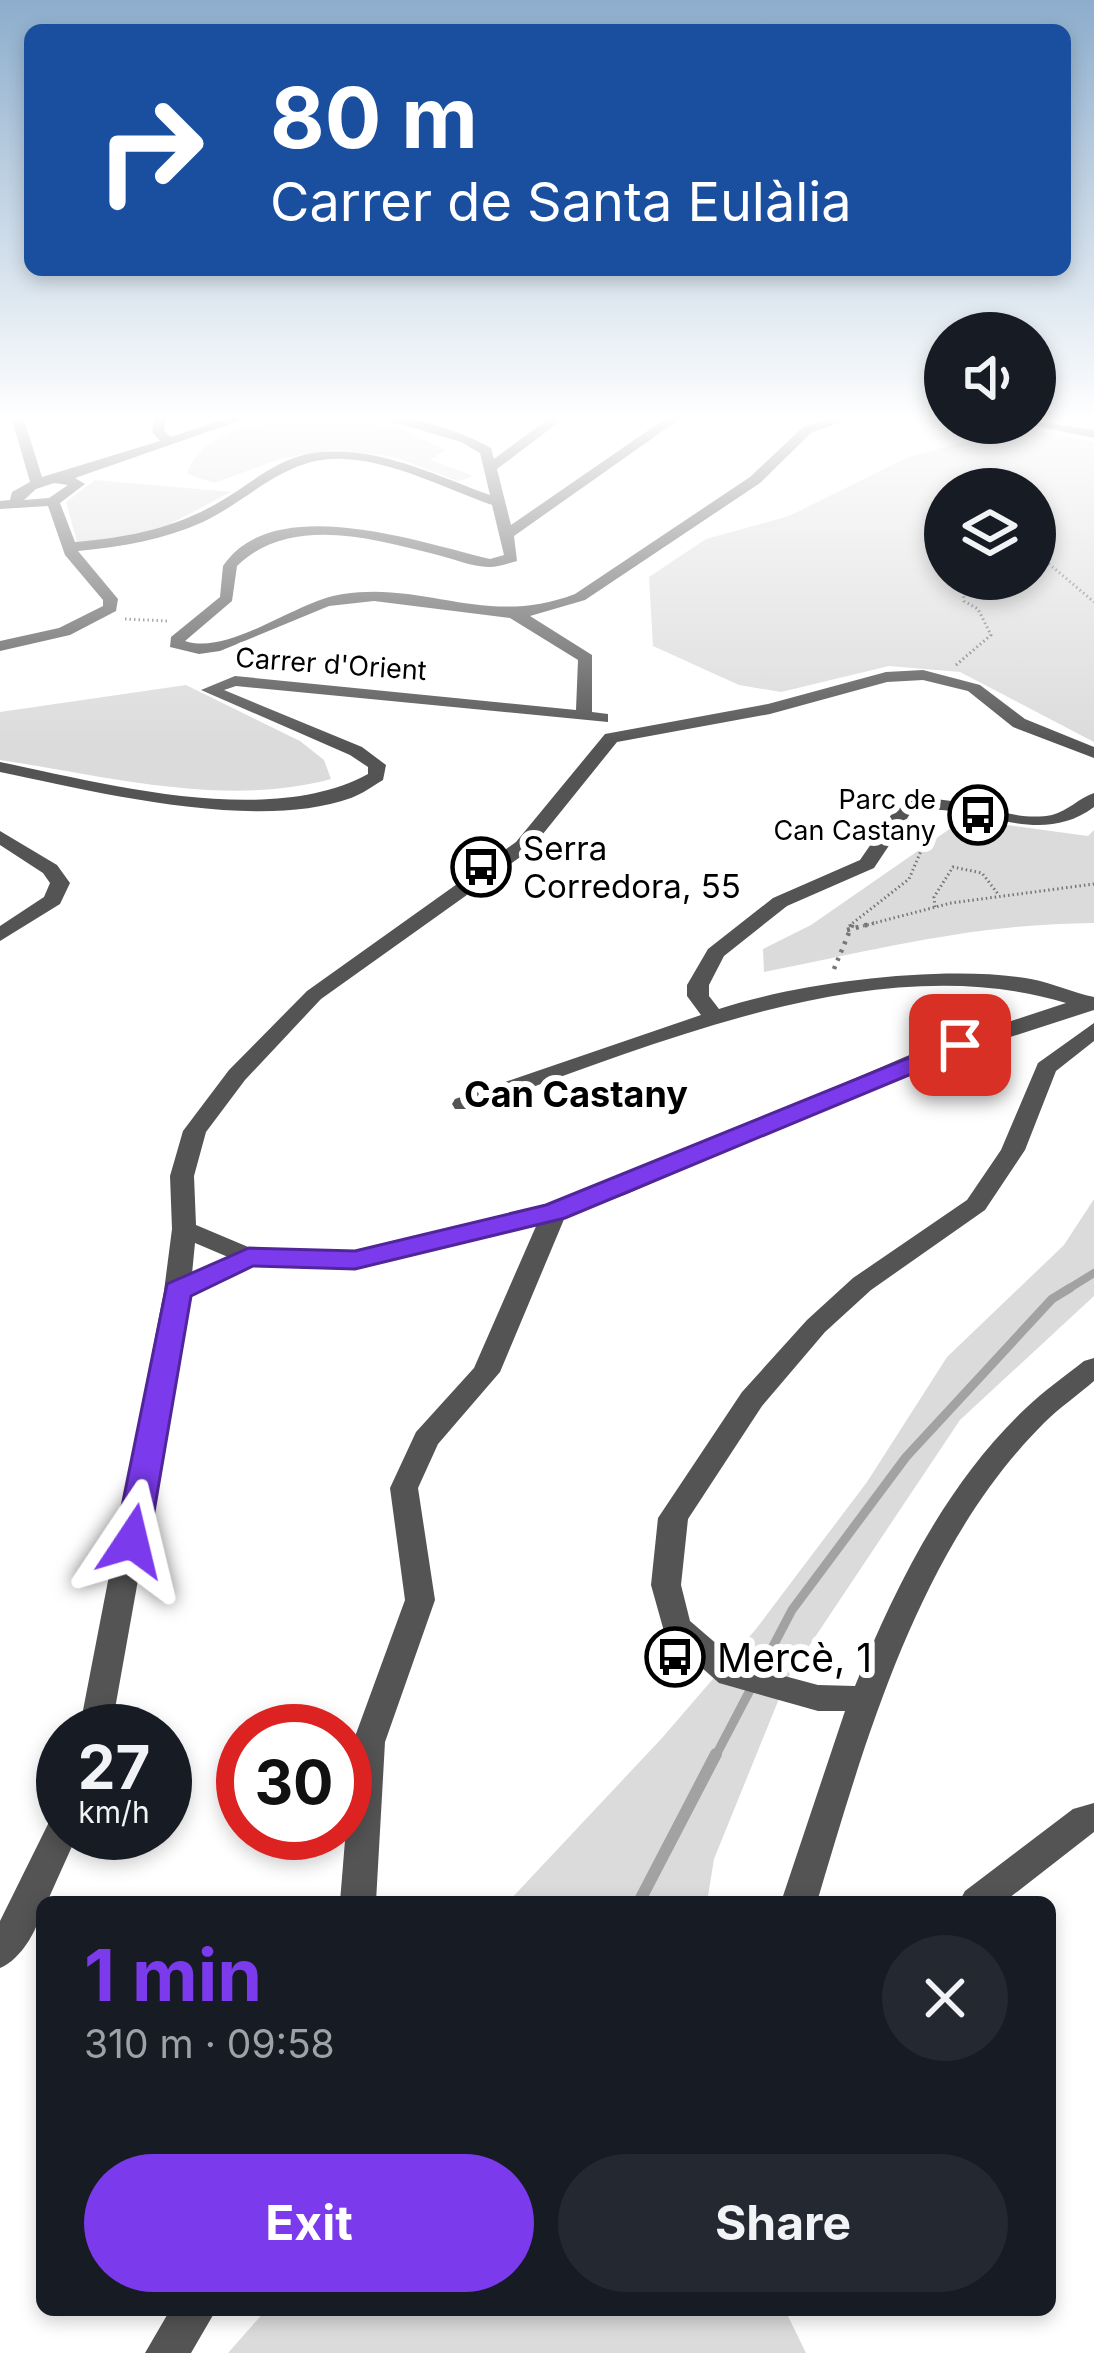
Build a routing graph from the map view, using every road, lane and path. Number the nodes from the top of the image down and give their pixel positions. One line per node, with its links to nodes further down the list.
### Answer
1 (63, 526): 7 (street)
2 (180, 526): 7 (street)
3 (505, 526): 6 (street)
4 (519, 526): 6 (street)
5 (686, 526): 11 (street)
6 (507, 534): 13 (street)
7 (69, 547): 12 (street)
8 (1056, 570): 10 (path)
9 (964, 600): 15 (path)
10 (1094, 602)
11 (513, 613): 13 (street); 16 (street)
12 (96, 619): 13 (path); 14 (street)
13 (202, 622)
14 (0, 646)
15 (946, 679): 16 (street); 17 (street)
16 (599, 723): 18 (street, Carrer d'Orient); 32 (street)
17 (1094, 753)
18 (0, 767)
19 (1094, 798): 20 (street)
20 (954, 806): 25 (path); 29 (street)
21 (0, 837): 26 (street)
22 (1094, 884): 23 (path)
23 (999, 896): 24 (path); 24 (path)
24 (935, 907): 25 (path)
25 (848, 930): 27 (path)
26 (0, 935)
27 (832, 976)
28 (1093, 1013): 29 (street); 31 (street); 36 (street)
29 (714, 1018): 30 (street)
30 (464, 1105)
31 (555, 1212): 33 (street); 40 (street)
32 (184, 1229): 33 (street); 34 (street)
33 (249, 1257): 34 (street)
34 (178, 1291): 37 (street)
35 (1094, 1367): 36 (street)
36 (869, 1699): 41 (street)
37 (100, 1704)
38 (1094, 1817): 42 (street)
39 (49, 1860): 43 (street)
40 (358, 1896)
41 (801, 1896)
42 (984, 1896)
43 (0, 1952)
44 (190, 2316): 45 (street)
45 (166, 2353)

